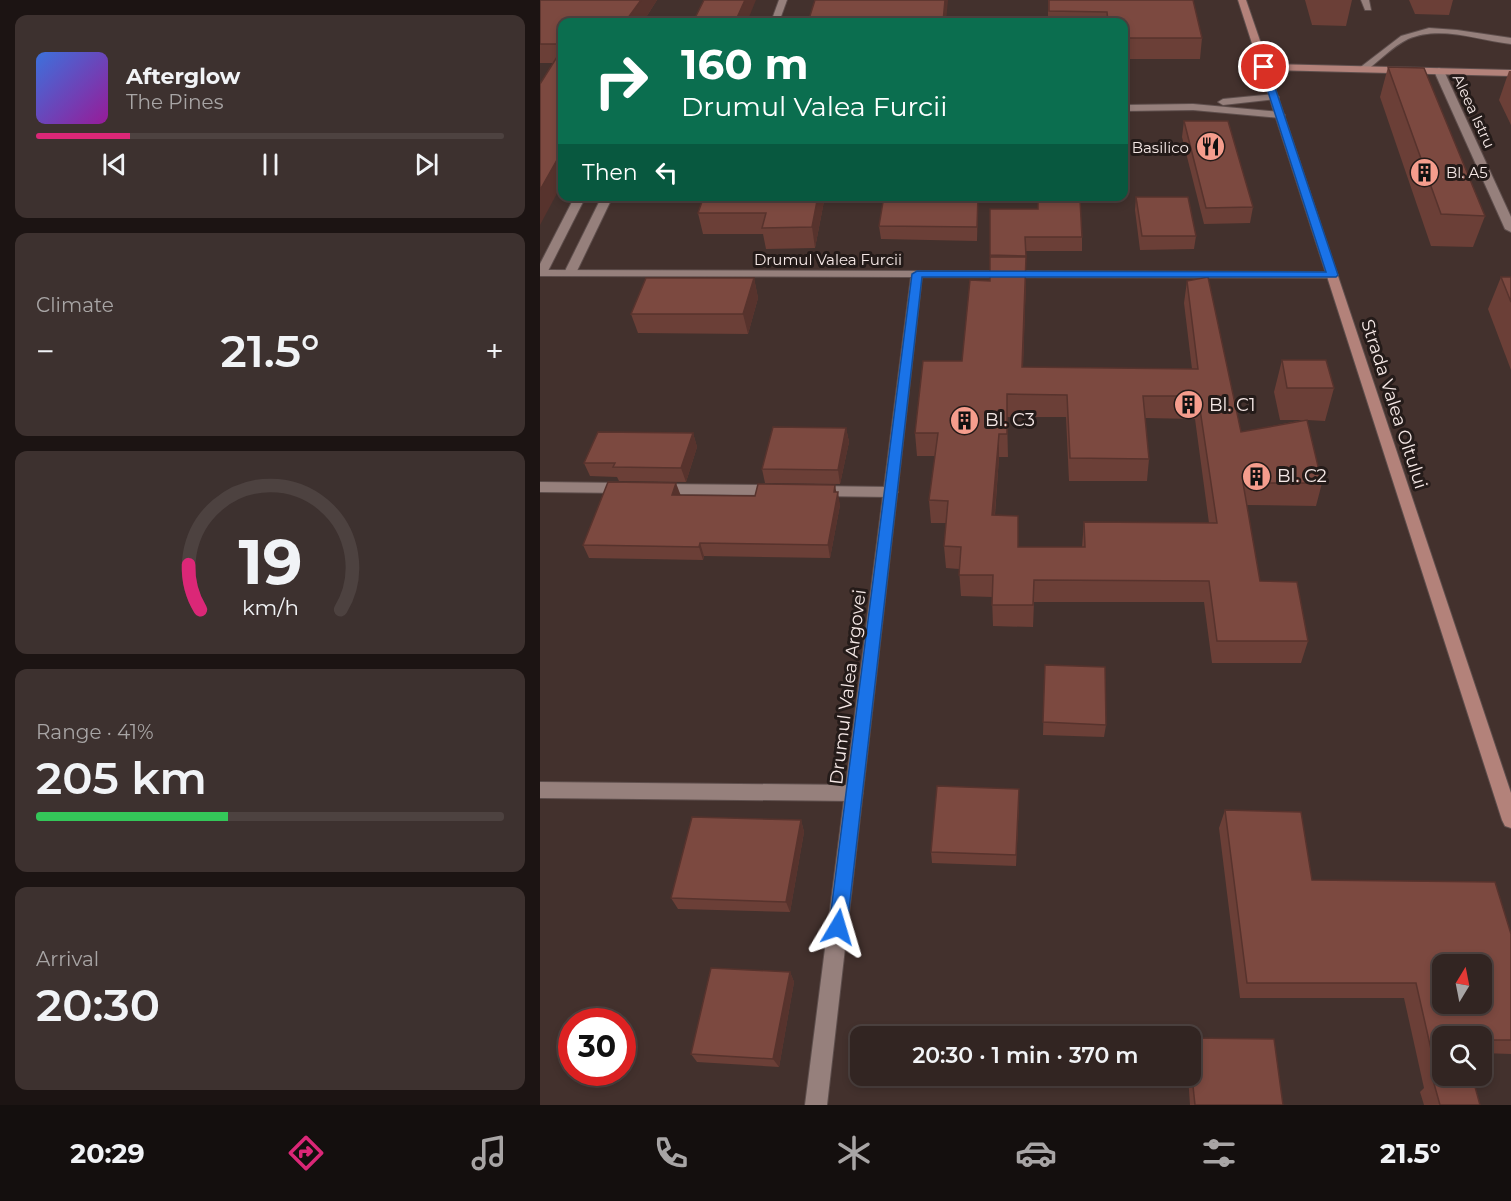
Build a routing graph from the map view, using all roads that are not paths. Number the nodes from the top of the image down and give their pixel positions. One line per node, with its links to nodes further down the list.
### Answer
1 (783, 0): 3 (street)
2 (1242, 0): 5 (main road, Strada Valea Oltului)
3 (776, 18)
4 (1511, 41): 6 (street)
5 (1264, 67): 6 (main road); 9 (main road, Strada Valea Oltului)
6 (1363, 69): 7 (main road)
7 (1439, 71): 8 (main road); 15 (street, Aleea Istru)
8 (1511, 73)
9 (1274, 97): 10 (street); 12 (main road, Strada Valea Oltului)
10 (1193, 107): 11 (street); 12 (street)
11 (1128, 108)
12 (1280, 115): 19 (main road, Strada Valea Oltului)
13 (578, 201): 16 (street)
14 (606, 201): 17 (street)
15 (1511, 229)
16 (541, 273): 17 (street, Drumul Valea Furcii)
17 (570, 273): 18 (street, Drumul Valea Furcii)
18 (917, 274): 19 (street, Drumul Valea Furcii); 21 (street, Drumul Valea Argovei)
19 (1332, 275): 24 (main road, Strada Valea Oltului)
20 (540, 487): 21 (street)
21 (891, 492): 23 (street, Drumul Valea Argovei)
22 (540, 790): 23 (street)
23 (854, 793): 25 (street, Drumul Valea Argovei)
24 (1511, 820)
25 (816, 1105)

